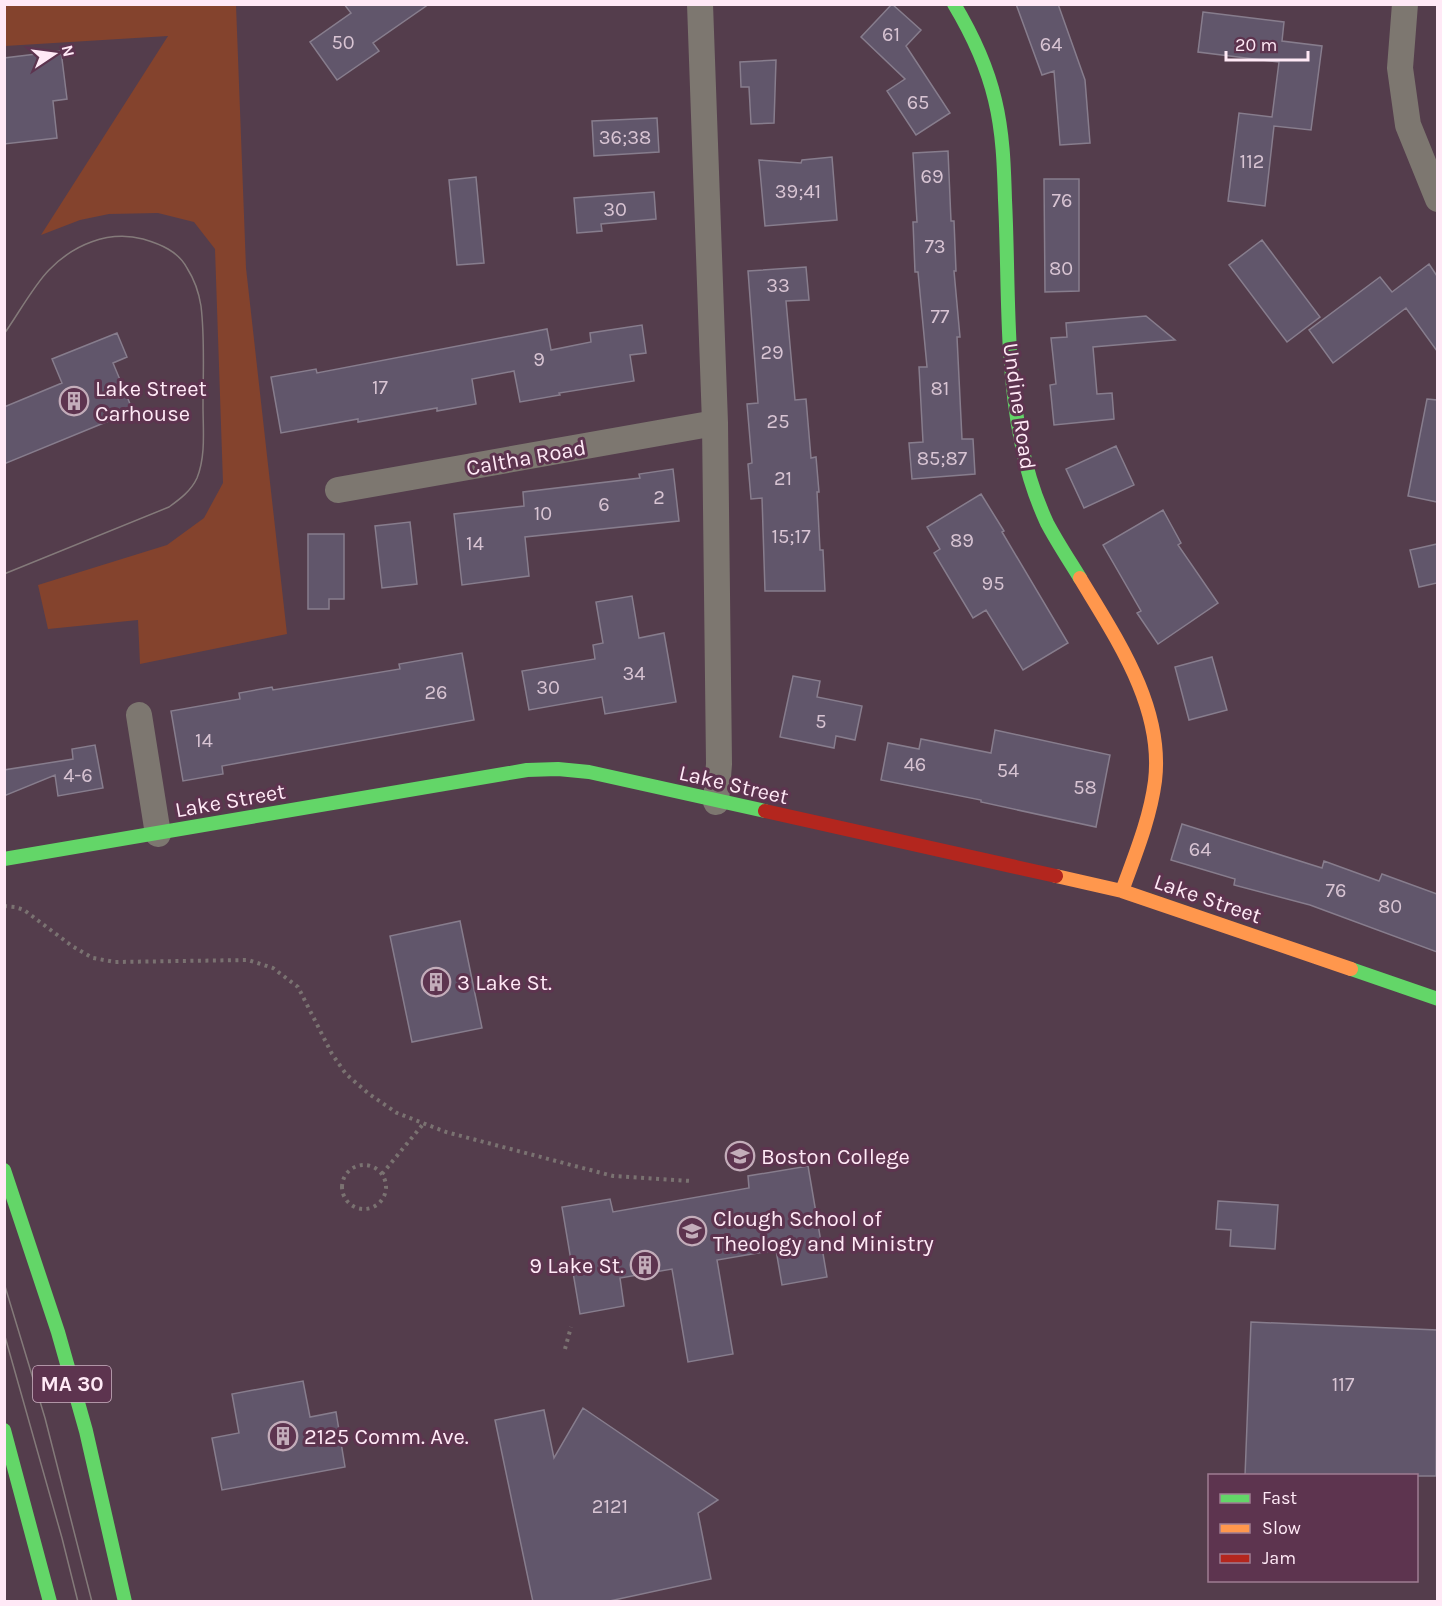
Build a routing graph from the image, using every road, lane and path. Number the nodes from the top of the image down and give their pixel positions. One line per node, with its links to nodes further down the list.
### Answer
1 (700, 4): 5 (street)
2 (954, 4): 11 (street, Undine Road)
3 (1405, 4): 4 (street)
4 (1437, 199)
5 (715, 423): 6 (street, Caltha Road); 8 (street)
6 (338, 490)
7 (139, 715): 9 (street)
8 (716, 802): 9 (street, Lake Street); 11 (street, Lake Street)
9 (158, 834): 10 (street, Lake Street)
10 (4, 859)
11 (1122, 891): 13 (street, Lake Street)
12 (4, 906): 14 (path)
13 (1437, 999)
14 (423, 1123): 16 (path); 17 (path)
15 (4, 1170): 22 (street, MA 30)
16 (382, 1174): 16 (path)
17 (691, 1181)
18 (571, 1327): 19 (path)
19 (565, 1349)
20 (4, 1430): 21 (street)
21 (50, 1602)
22 (125, 1602)

